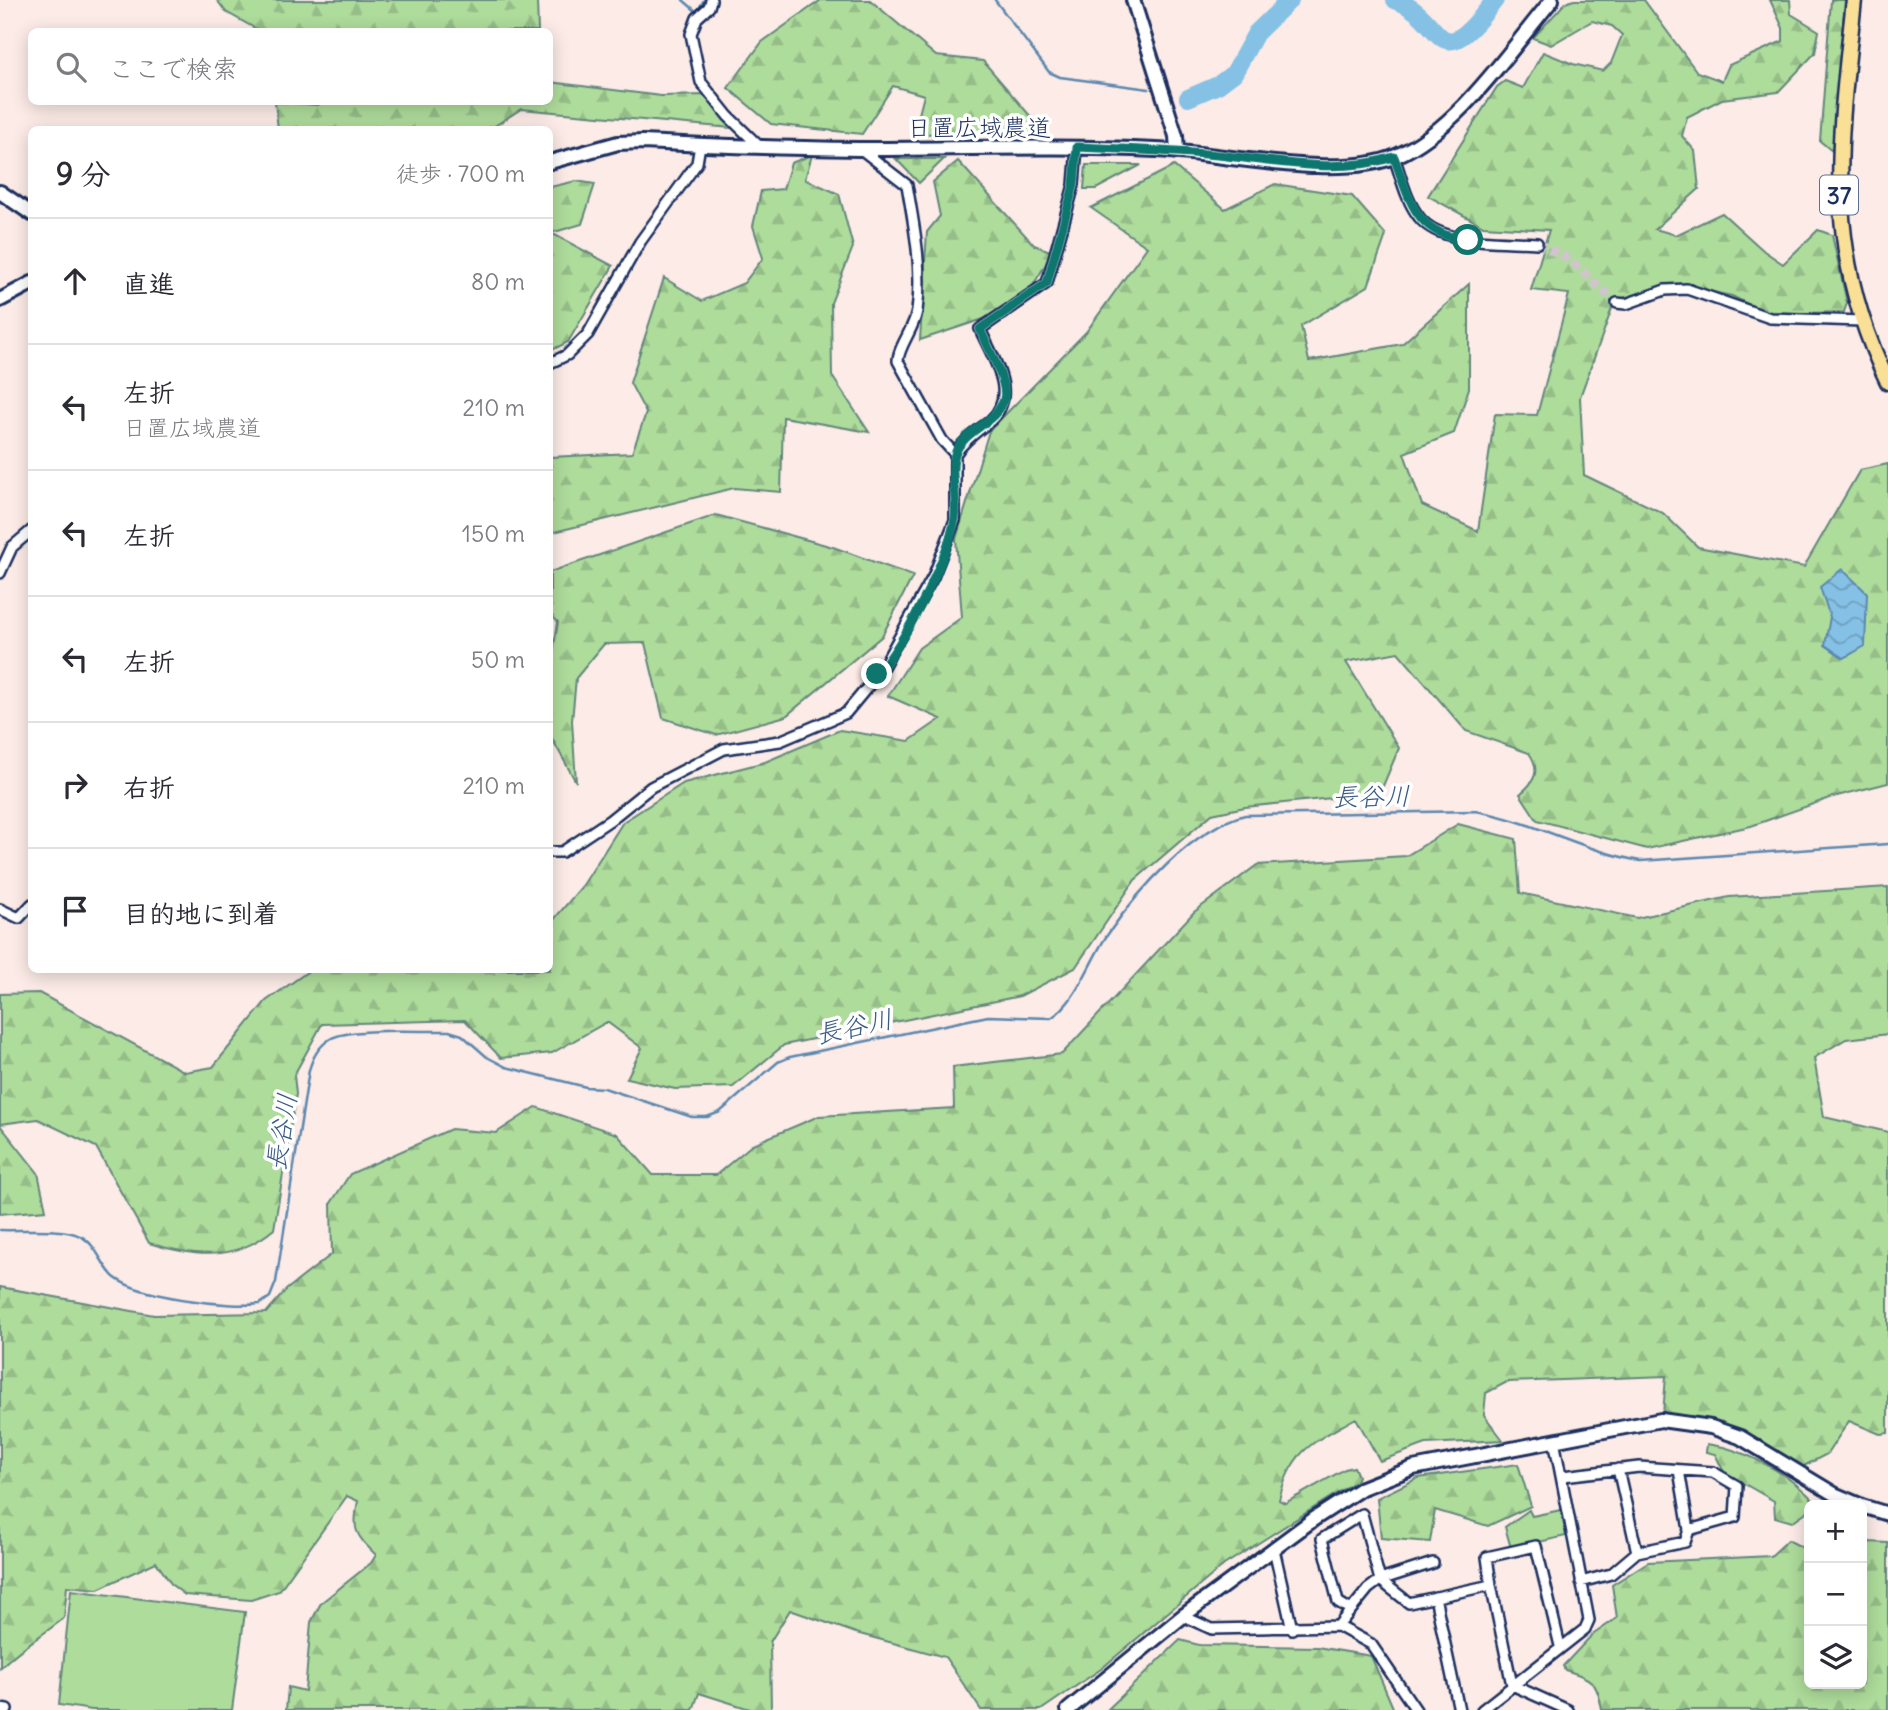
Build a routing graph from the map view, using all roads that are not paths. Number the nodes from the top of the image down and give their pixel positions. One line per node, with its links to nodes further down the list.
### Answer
1 (711, 0): 6 (street)
2 (1133, 0): 9 (street)
3 (1552, 0): 10 (street, 日置広域農道)
4 (1854, 0): 18 (main road, 37)
5 (700, 145): 6 (street, 日置広域農道); 11 (street, 日置広域農道); 19 (street)
6 (760, 147): 8 (street, 日置広域農道)
7 (1077, 147): 8 (street, 日置広域農道); 9 (street, 日置広域農道); 21 (street)
8 (860, 149): 21 (street)
9 (1178, 151): 10 (street, 日置広域農道)
10 (1394, 157): 14 (street)
11 (553, 161)
12 (0, 192): 13 (street)
13 (28, 211)
14 (1537, 243)
15 (28, 285): 16 (street)
16 (0, 300)
17 (1616, 303): 18 (street)
18 (1861, 320): 20 (main road, 37)
19 (553, 362)
20 (1888, 382)
21 (955, 454): 24 (street)
22 (28, 533): 23 (street)
23 (0, 573)
24 (553, 852)
25 (28, 908): 26 (street)
26 (0, 909)
27 (1554, 1440): 30 (street); 31 (street); 35 (street)
28 (1618, 1469): 29 (street); 30 (street); 36 (street)
29 (1679, 1470): 34 (street); 34 (street)
30 (1563, 1476): 39 (street)
31 (1848, 1500)
32 (1867, 1508): 33 (street)
33 (1888, 1514)
34 (1689, 1530): 36 (street)
35 (1274, 1549): 43 (street); 45 (street)
36 (1637, 1552): 39 (street)
37 (1433, 1563): 38 (street)
38 (1380, 1580): 41 (street); 42 (street); 42 (street)
39 (1581, 1583): 46 (street)
40 (1491, 1585): 41 (street); 46 (street); 47 (street)
41 (1435, 1597): 52 (street)
42 (1351, 1610): 44 (street)
43 (1183, 1616): 45 (street); 50 (street)
44 (1338, 1626): 45 (street); 51 (street)
45 (1292, 1629)
46 (1560, 1646): 47 (street)
47 (1512, 1685): 53 (street); 54 (street)
48 (0, 1709): 49 (street)
49 (7, 1710)
50 (1068, 1710)
51 (1416, 1710)
52 (1459, 1710)
53 (1482, 1710)
54 (1567, 1710)

